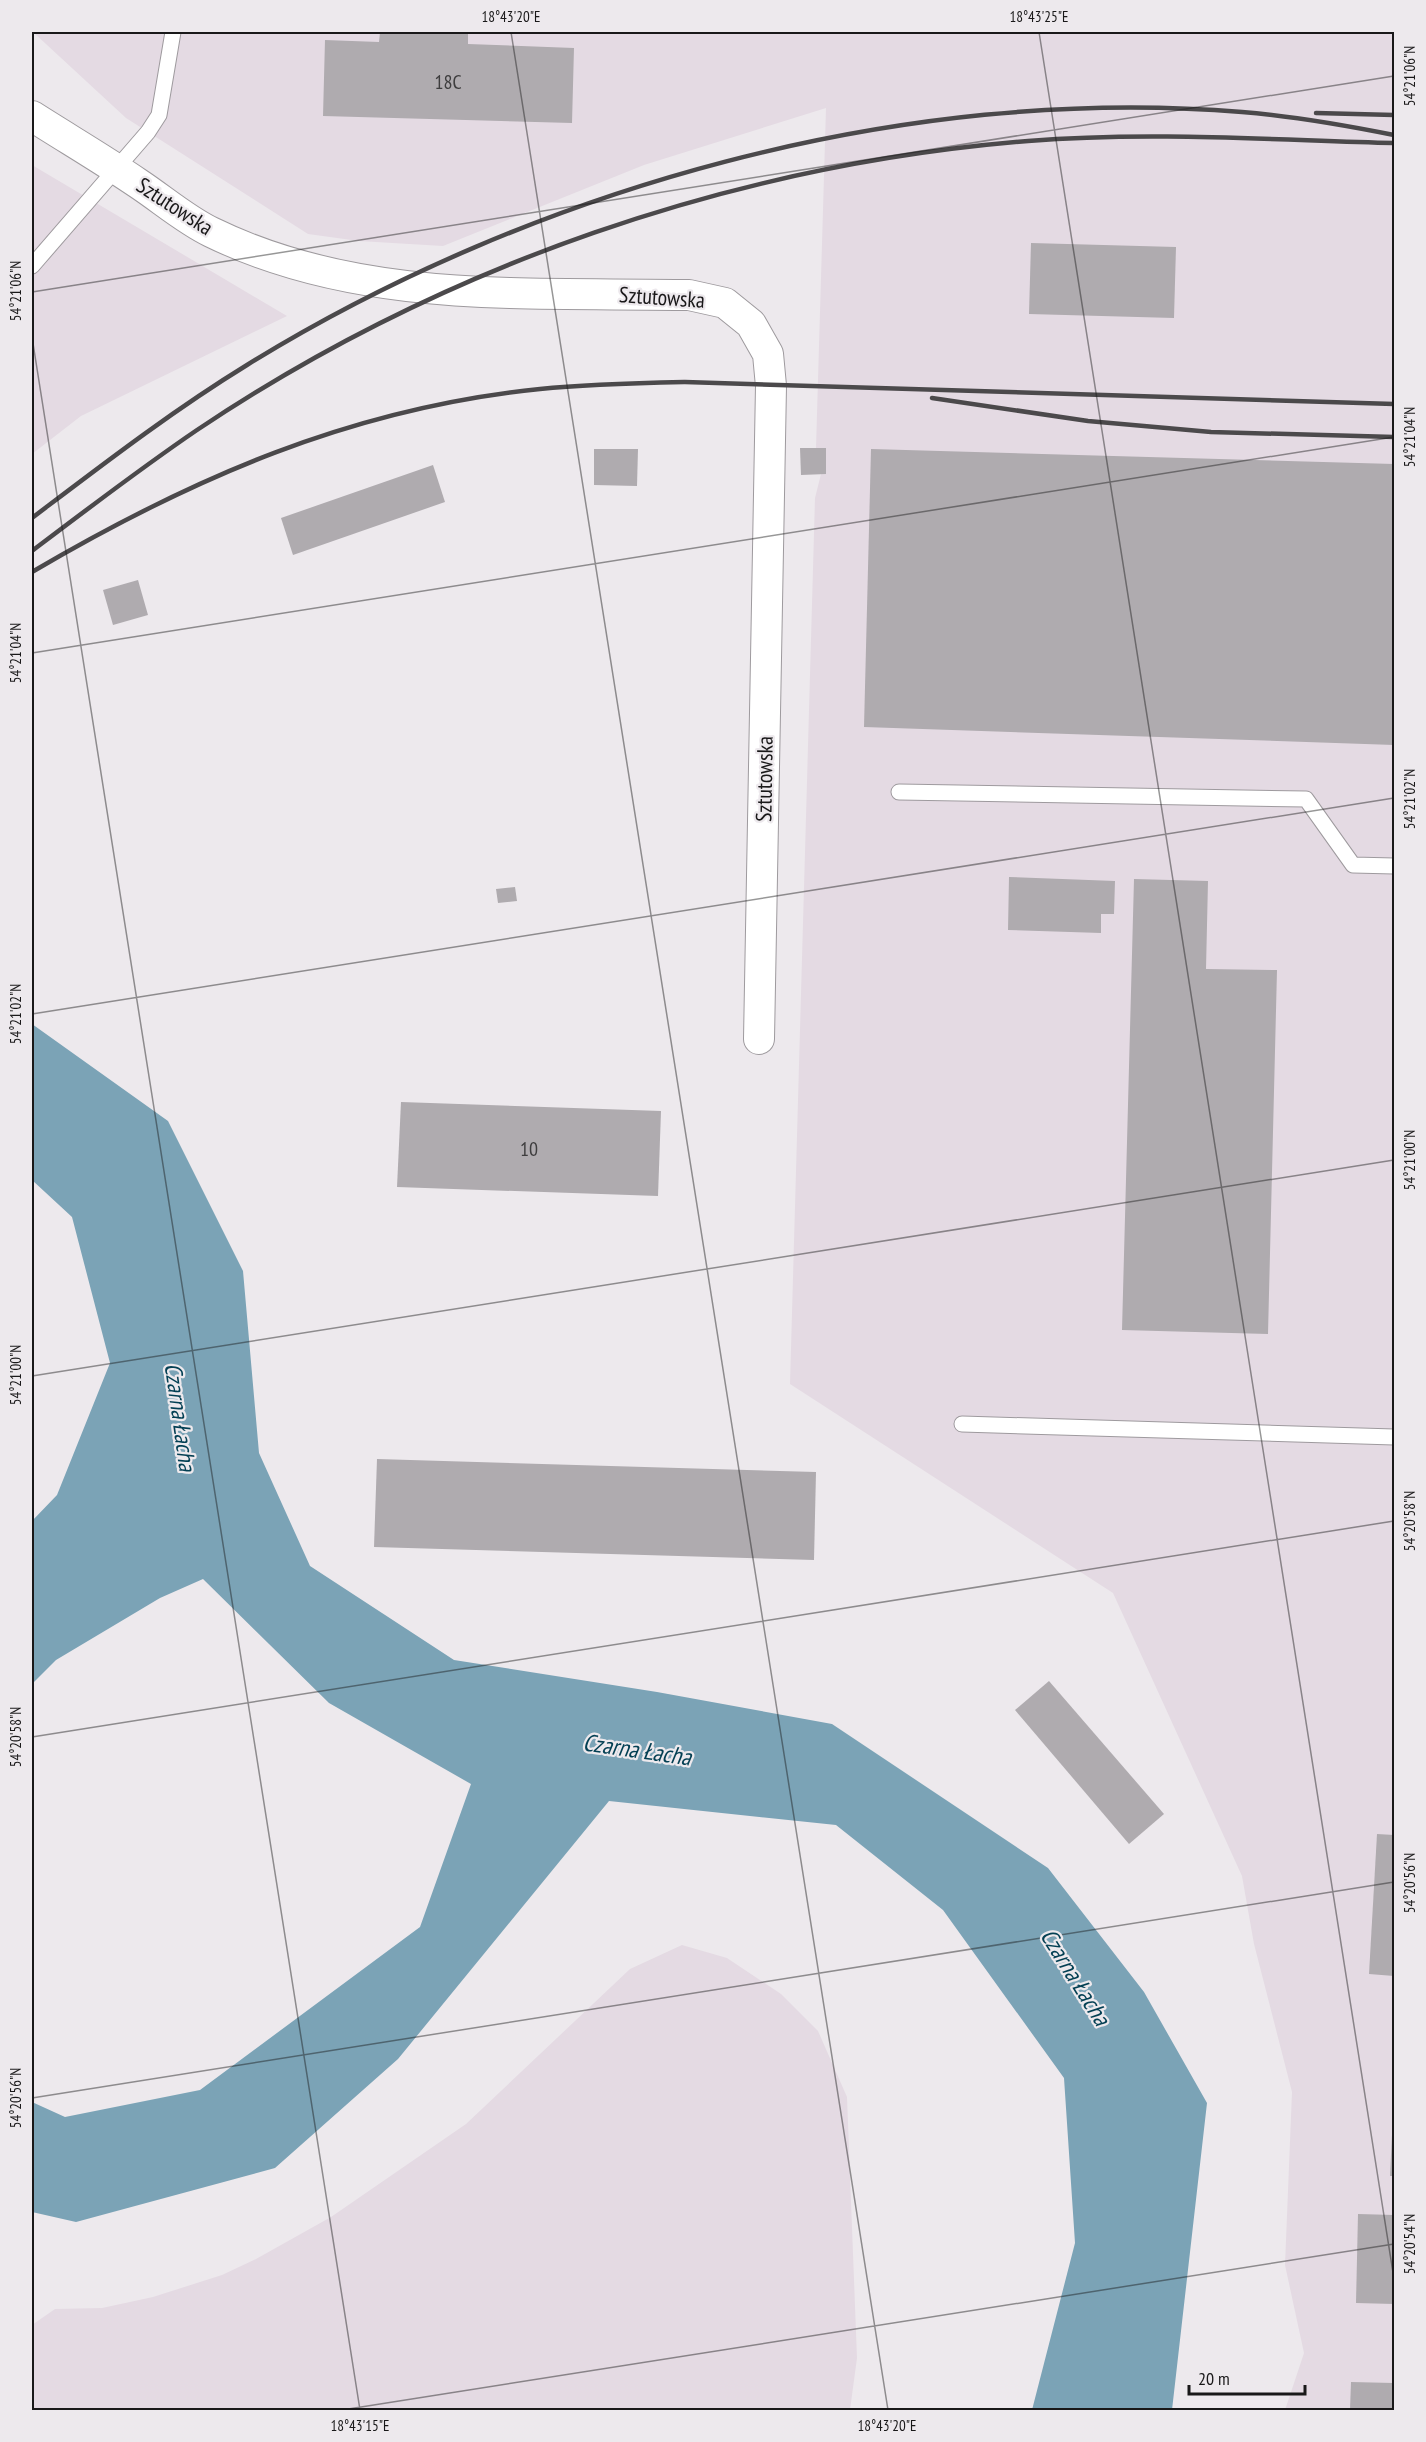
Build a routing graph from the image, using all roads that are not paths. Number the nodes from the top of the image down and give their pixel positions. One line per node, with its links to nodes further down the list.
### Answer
1 (173, 32): 3 (lane)
2 (32, 116): 3 (street, Sztutowska)
3 (117, 169): 4 (lane); 7 (street, Sztutowska)
4 (32, 266)
5 (899, 792): 6 (lane)
6 (1395, 866)
7 (759, 1039)
8 (962, 1424): 9 (lane)
9 (1395, 1437)

